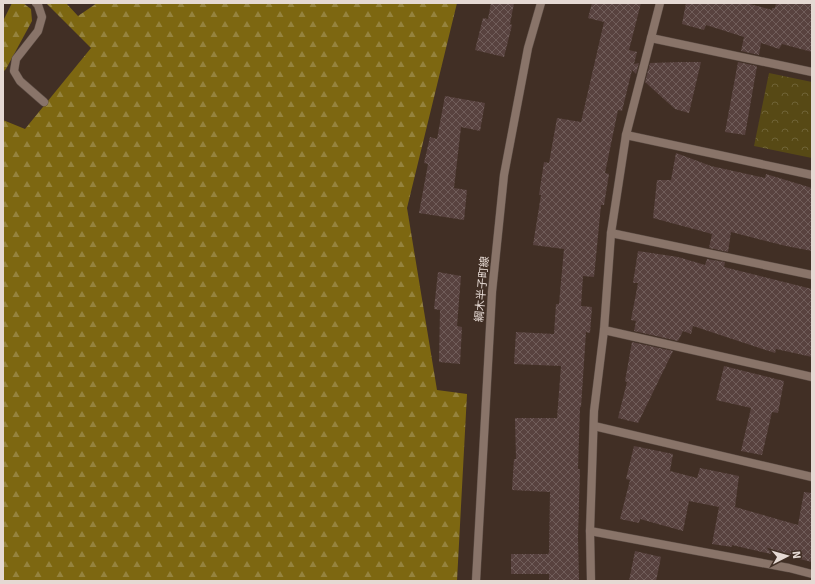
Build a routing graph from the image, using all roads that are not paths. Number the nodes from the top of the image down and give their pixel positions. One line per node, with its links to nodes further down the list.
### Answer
1 (36, 3): 6 (street)
2 (541, 3): 17 (street, 綱木半子町線)
3 (660, 3): 4 (street)
4 (651, 38): 5 (street); 7 (street)
5 (812, 72)
6 (44, 102)
7 (626, 135): 8 (street); 9 (street)
8 (812, 175)
9 (611, 232): 10 (street); 11 (street)
10 (812, 275)
11 (604, 330): 12 (street); 13 (street)
12 (812, 377)
13 (594, 426): 14 (street); 15 (street)
14 (812, 477)
15 (590, 531): 16 (street); 18 (street)
16 (812, 574)
17 (476, 581)
18 (591, 581)

